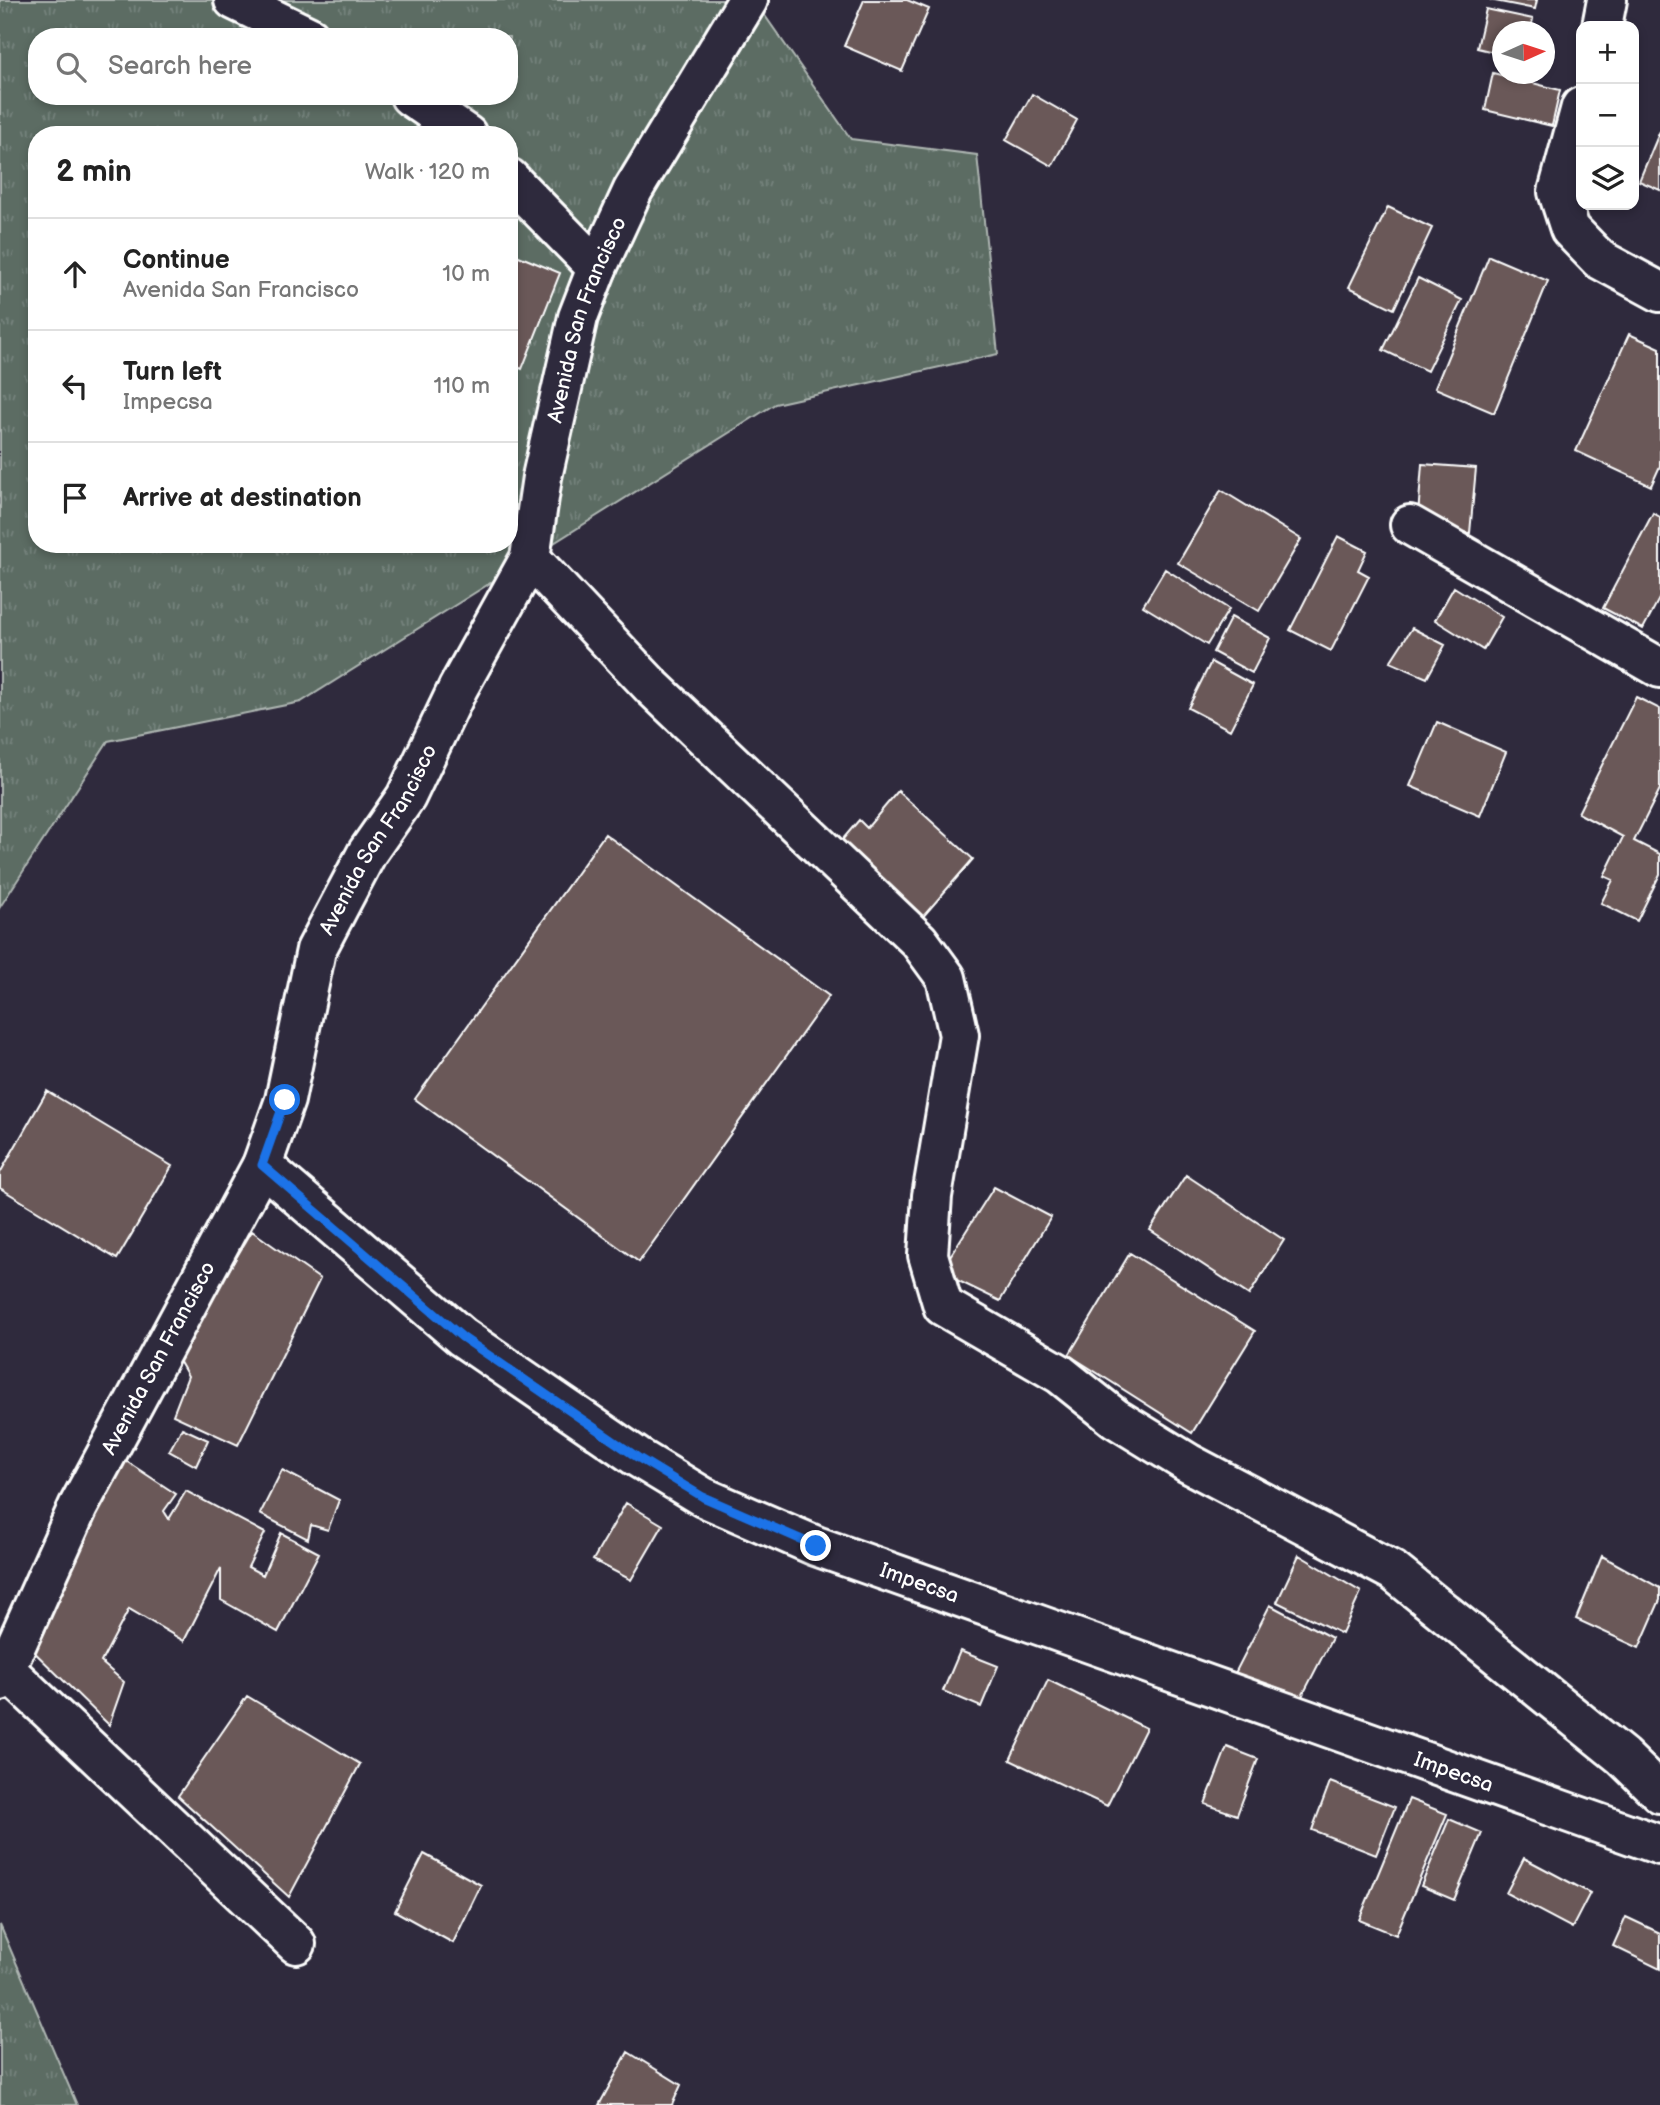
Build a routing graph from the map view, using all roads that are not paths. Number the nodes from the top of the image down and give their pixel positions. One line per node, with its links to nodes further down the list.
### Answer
1 (234, 0): 5 (street)
2 (748, 0): 10 (street, Avenida San Francisco)
3 (1607, 0): 4 (street)
4 (1603, 21)
5 (292, 28)
6 (423, 105): 7 (street)
7 (454, 126)
8 (1576, 126): 11 (street)
9 (518, 187): 10 (street)
10 (597, 268): 13 (street, Avenida San Francisco)
11 (1660, 292)
12 (1410, 525): 14 (street)
13 (530, 558): 15 (street, Avenida San Francisco); 17 (street)
14 (1660, 668)
15 (262, 1165): 16 (street, Avenida San Francisco); 18 (street, Impecsa)
16 (3, 1675): 19 (street)
17 (1660, 1793)
18 (1660, 1845)
19 (296, 1944)

